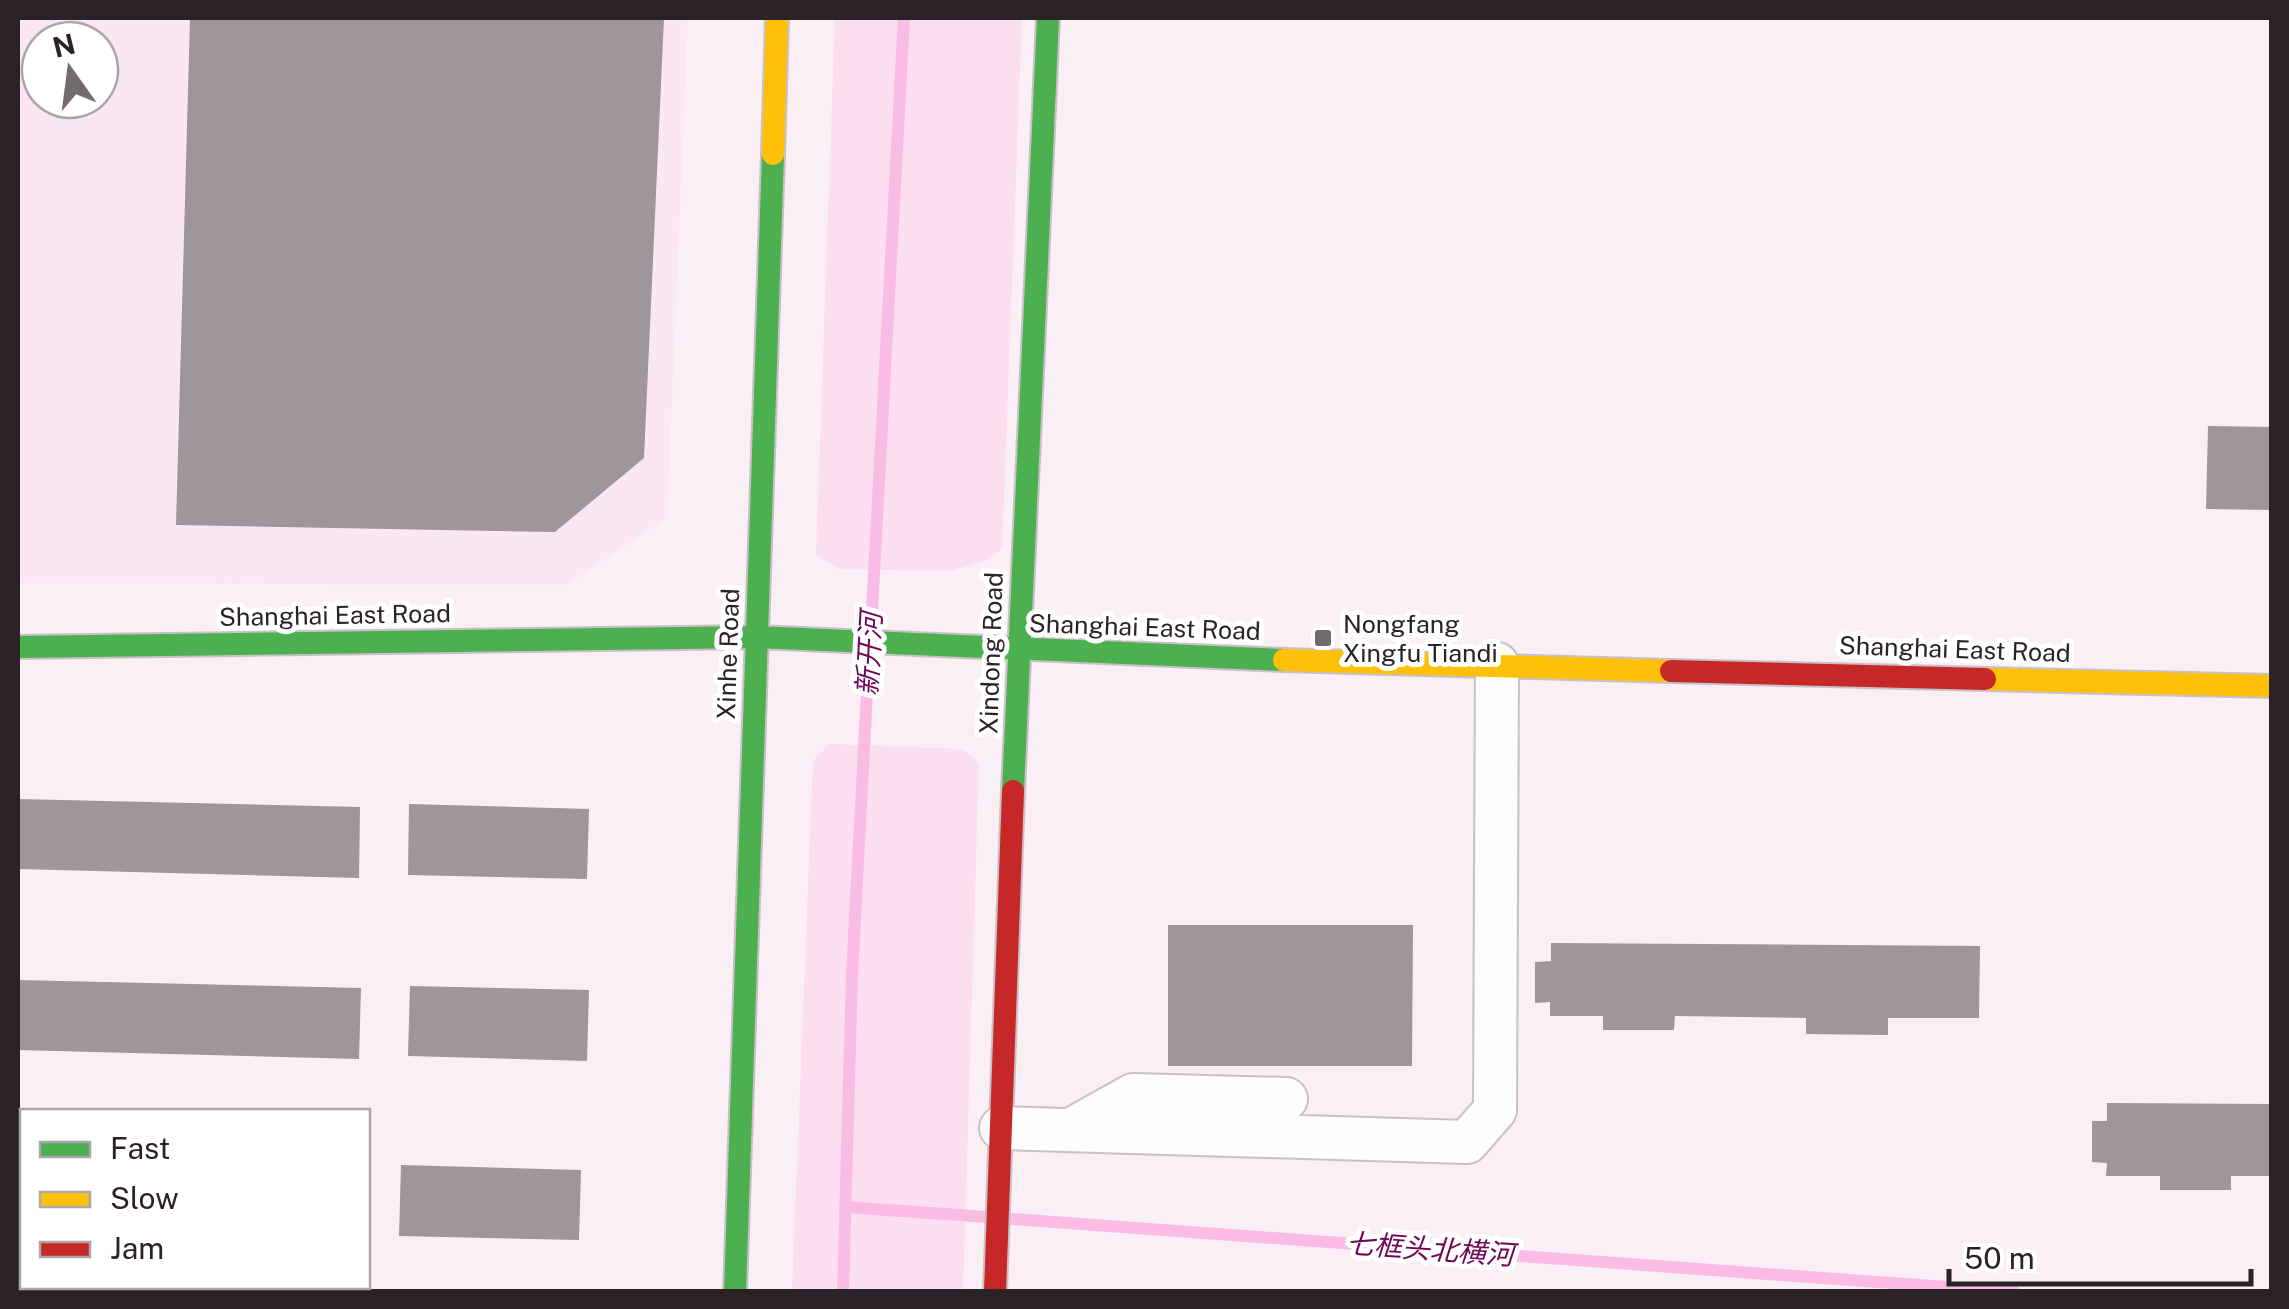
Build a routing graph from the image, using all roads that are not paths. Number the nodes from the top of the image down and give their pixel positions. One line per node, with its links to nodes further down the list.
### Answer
1 (777, 18): 3 (street, Xinhe Road)
2 (1048, 18): 5 (street, Xindong Road)
3 (756, 637): 4 (street, Shanghai East Road); 5 (street, Shanghai East Road); 11 (street, Xinhe Road)
4 (18, 646)
5 (1018, 650): 6 (street, Shanghai East Road); 10 (street, Xindong Road)
6 (1497, 664): 7 (street, Shanghai East Road); 9 (street)
7 (2272, 686)
8 (1286, 1099): 9 (street)
9 (1072, 1129): 10 (street)
10 (1001, 1143): 12 (street, Xindong Road)
11 (735, 1292)
12 (995, 1292)

